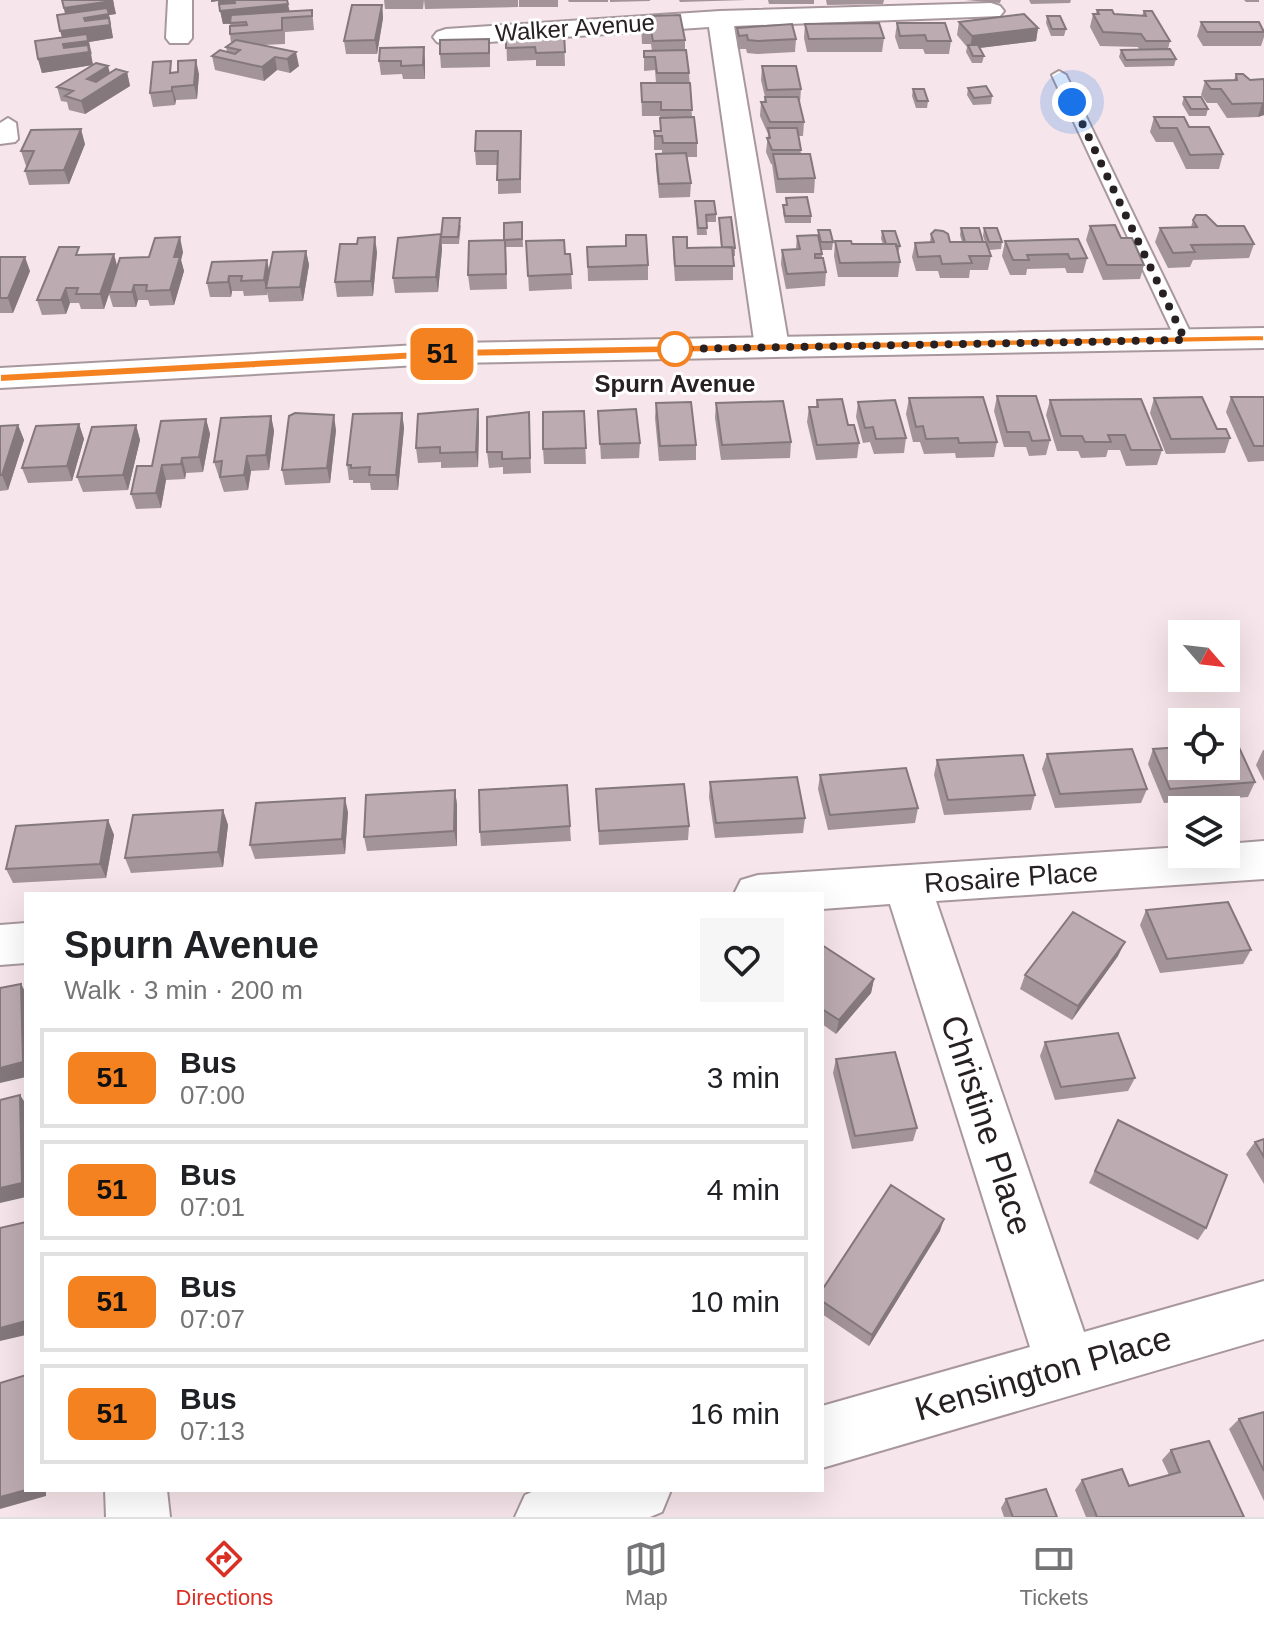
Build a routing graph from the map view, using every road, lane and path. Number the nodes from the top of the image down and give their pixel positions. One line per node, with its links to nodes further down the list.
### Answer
1 (180, 0): 5 (street)
2 (991, 11): 3 (street, Walker Avenue)
3 (720, 19): 4 (street, Walker Avenue); 11 (street)
4 (446, 37)
5 (179, 38)
6 (1059, 75): 10 (lane)
7 (8, 123): 8 (lane)
8 (0, 139)
9 (1264, 338): 10 (street)
10 (1185, 340): 11 (street)
11 (772, 347): 12 (street)
12 (0, 378)
13 (1264, 860): 14 (street, Rosaire Place)
14 (907, 884): 15 (street, Rosaire Place); 19 (street, Christine Place)
15 (788, 892)
16 (24, 943): 17 (street)
17 (0, 945)
18 (1264, 1310): 19 (street, Kensington Place)
19 (1066, 1366): 20 (street, Kensington Place)
20 (824, 1436)
21 (136, 1492): 23 (street)
22 (633, 1492): 24 (street)
23 (138, 1517)
24 (547, 1517)

